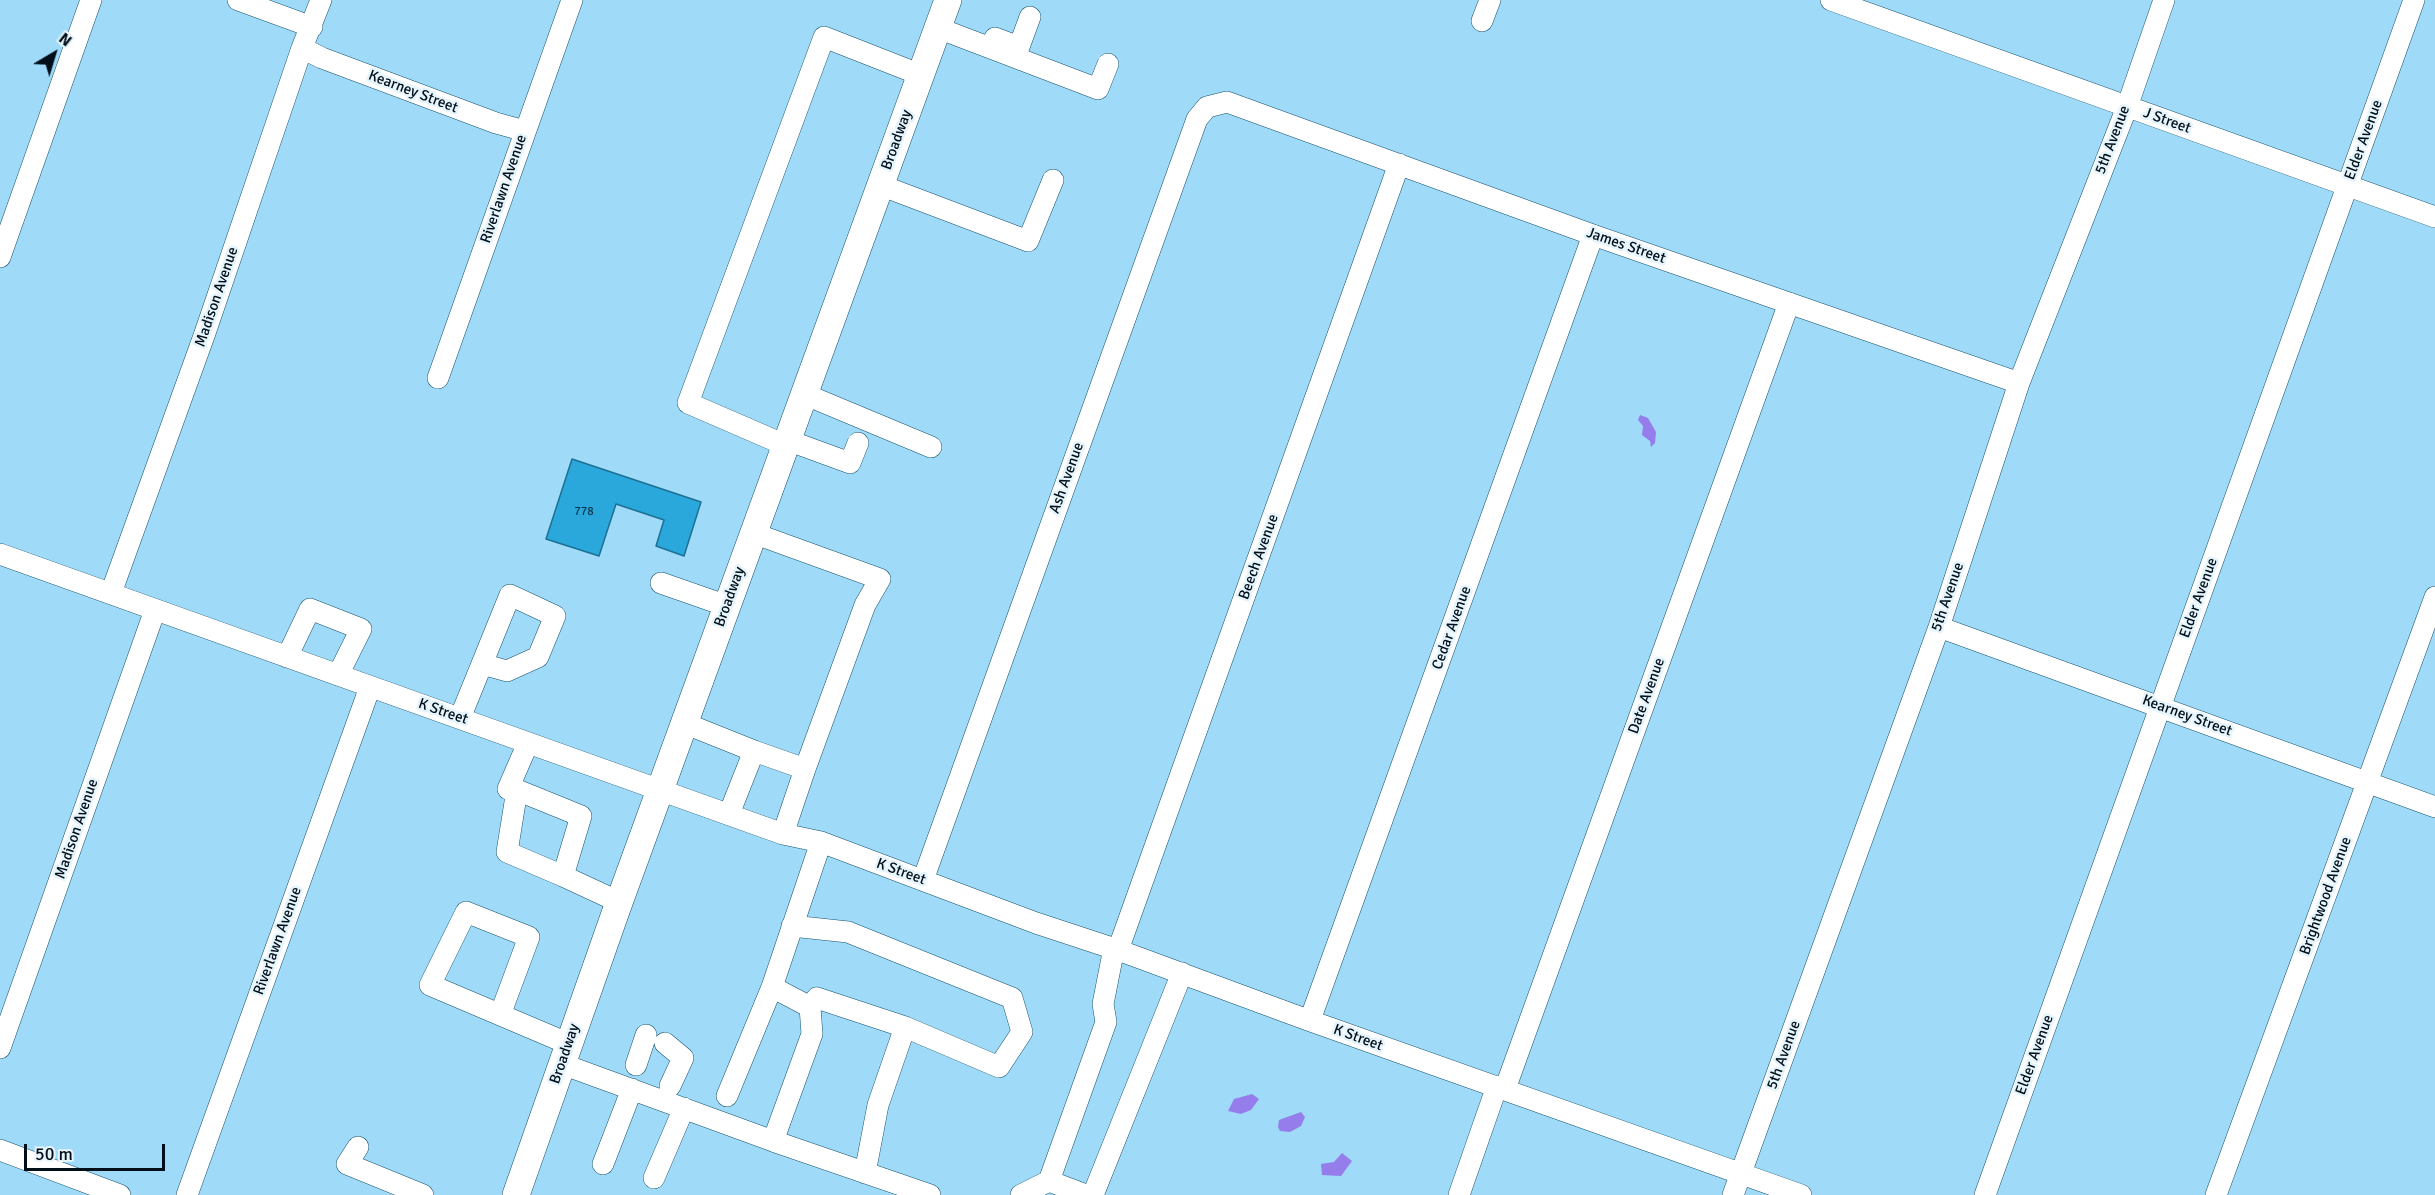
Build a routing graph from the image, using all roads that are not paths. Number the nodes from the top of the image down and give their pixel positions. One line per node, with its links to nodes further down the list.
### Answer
1 (91, 0): 25 (street)
2 (238, 0): 12 (street)
3 (321, 0): 12 (street, Madison Avenue)
4 (572, 0): 18 (street, Riverlawn Avenue)
5 (1490, 0): 11 (street)
6 (1831, 0): 17 (street, J Street)
7 (2164, 0): 17 (street, 5th Avenue)
8 (2414, 0): 22 (street, Elder Avenue)
9 (942, 16): 10 (street); 14 (street); 15 (main road, Broadway)
10 (1030, 17)
11 (1482, 21)
12 (312, 27): 13 (street, Madison Avenue)
13 (302, 48): 18 (street, Kearney Street); 36 (street, Madison Avenue)
14 (1108, 64)
15 (921, 75): 21 (main road, Broadway); 30 (street)
16 (1234, 105): 19 (street, James Street); 59 (street, Ash Avenue)
17 (2127, 107): 22 (street, J Street); 28 (street, 5th Avenue)
18 (525, 131): 27 (street, Riverlawn Avenue)
19 (1399, 164): 24 (street, James Street); 62 (street, Beech Avenue)
20 (1053, 180): 21 (street)
21 (880, 185): 29 (main road, Broadway)
22 (2348, 185): 23 (street, J Street); 45 (street, Elder Avenue)
23 (2435, 217)
24 (1593, 235): 26 (street, James Street); 67 (street, Cedar Avenue)
25 (0, 257)
26 (1789, 303): 28 (street, James Street); 73 (street, Date Avenue)
27 (438, 378)
28 (2019, 383): 40 (street, 5th Avenue)
29 (804, 394): 30 (main road, Broadway); 32 (street)
30 (786, 442): 31 (street); 33 (main road, Broadway)
31 (858, 443)
32 (931, 447)
33 (753, 533): 38 (main road, Broadway); 50 (street)
34 (0, 554): 36 (street, K Street)
35 (661, 583): 38 (street)
36 (111, 593): 39 (street, K Street)
37 (2435, 597): 51 (street, Brightwood Avenue)
38 (727, 606): 47 (main road, Broadway)
39 (155, 610): 41 (street, K Street); 69 (street, Madison Avenue)
40 (1939, 627): 45 (street, Kearney Street); 82 (street, 5th Avenue)
41 (286, 657): 43 (street, K Street); 43 (street)
42 (482, 664): 46 (street)
43 (338, 675): 44 (street, K Street)
44 (370, 687): 46 (street, K Street); 86 (street, Riverlawn Avenue)
45 (2160, 706): 51 (street, Kearney Street); 96 (street, Elder Avenue)
46 (460, 718): 48 (street, K Street)
47 (684, 723): 49 (street); 52 (main road, Broadway)
48 (528, 742): 52 (street, K Street); 53 (street)
49 (754, 751): 50 (street); 55 (street)
50 (805, 769): 56 (street)
51 (2368, 783): 54 (street, Kearney Street); 97 (street, Brightwood Avenue)
52 (660, 789): 55 (street, K Street); 60 (main road, Broadway)
53 (517, 790): 58 (street); 58 (street)
54 (2435, 807)
55 (729, 814): 56 (street, K Street)
56 (783, 834): 57 (street, K Street)
57 (821, 842): 59 (street, K Street); 61 (street)
58 (563, 876): 60 (street)
59 (923, 880): 62 (street, K Street)
60 (619, 902): 70 (main road, Broadway)
61 (792, 926): 64 (street); 68 (street)
62 (1116, 949): 63 (street, K Street); 84 (street, Beech Avenue)
63 (1182, 973): 67 (street, K Street); 92 (street)
64 (772, 987): 65 (street); 75 (street)
65 (810, 1007): 68 (street); 77 (street)
66 (500, 1015): 66 (street); 70 (street)
67 (1310, 1020): 73 (street, K Street)
68 (905, 1027): 81 (street)
69 (0, 1048)
70 (566, 1054): 74 (street); 88 (main road, Broadway)
71 (636, 1065): 72 (street)
72 (670, 1086)
73 (1501, 1088): 82 (street, K Street); 93 (street, Date Avenue)
74 (632, 1089): 76 (street); 80 (street)
75 (727, 1096)
76 (684, 1108): 77 (street); 83 (street)
77 (773, 1141): 81 (street)
78 (358, 1146): 87 (street)
79 (0, 1150): 85 (street)
80 (603, 1164)
81 (865, 1173): 89 (street)
82 (1740, 1173): 94 (street, 5th Avenue); 95 (street, K Street)
83 (654, 1178)
84 (1049, 1181): 90 (street); 91 (street)
85 (120, 1195)
86 (187, 1195)
87 (423, 1195)
88 (516, 1195)
89 (930, 1195)
90 (1021, 1195)
91 (1086, 1195)
92 (1093, 1195)
93 (1459, 1195)
94 (1733, 1195)
95 (1801, 1195)
96 (1985, 1195)
97 (2216, 1195)

